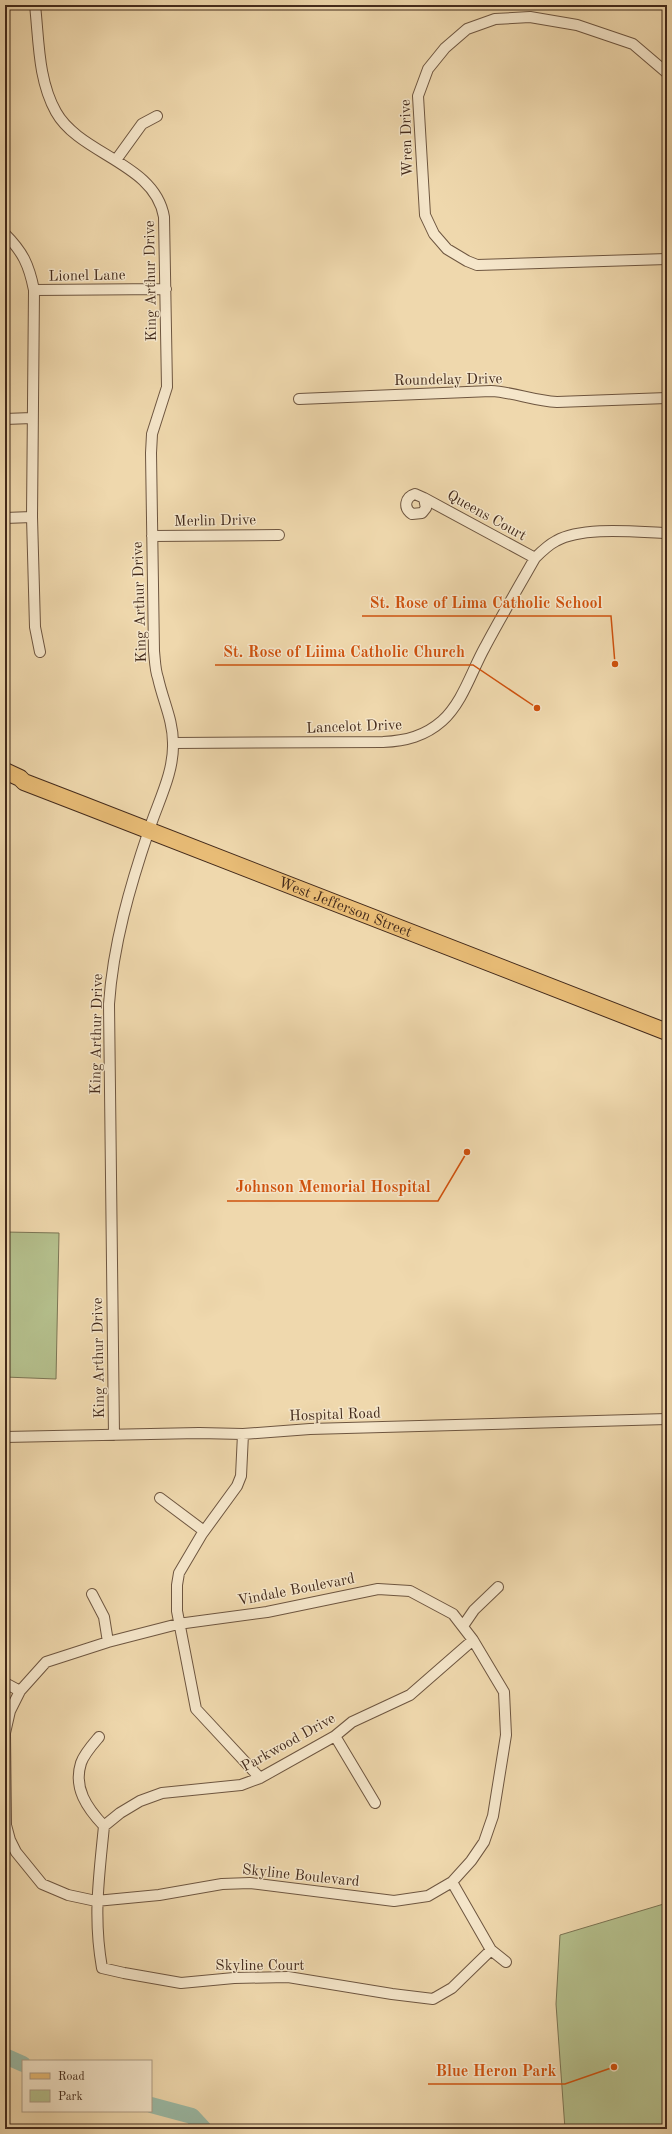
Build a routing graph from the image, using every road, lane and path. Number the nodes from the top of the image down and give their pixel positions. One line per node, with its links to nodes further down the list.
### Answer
1 (35, 5): 4 (street, King Arthur Drive)
2 (667, 73): 6 (street, Wren Drive)
3 (157, 116): 4 (street)
4 (116, 160): 7 (street, King Arthur Drive)
5 (5, 234): 8 (street)
6 (667, 259)
7 (166, 289): 8 (street, Lionel Lane); 18 (street, King Arthur Drive)
8 (34, 290): 11 (street)
9 (667, 398): 10 (street, Roundelay Drive)
10 (300, 399)
11 (32, 418): 12 (street); 14 (street)
12 (5, 419)
13 (424, 498): 19 (street, Queens Court)
14 (32, 517): 15 (street); 20 (street)
15 (5, 518)
16 (667, 533): 19 (street, Lancelot Drive)
17 (279, 535): 18 (street, Merlin Drive)
18 (152, 536): 21 (street, King Arthur Drive)
19 (535, 558): 21 (street, Lancelot Drive)
20 (40, 652)
21 (173, 743): 25 (street, King Arthur Drive)
22 (5, 771): 24 (main road, West Jefferson Street)
23 (5, 780): 24 (main road, West Jefferson Street)
24 (24, 782): 25 (main road, West Jefferson Street)
25 (148, 831): 26 (main road, West Jefferson Street); 29 (street, King Arthur Drive)
26 (667, 1032)
27 (667, 1419): 28 (street, Hospital Road)
28 (243, 1434): 29 (street, Hospital Road); 32 (street)
29 (114, 1435): 30 (street, Hospital Road)
30 (5, 1437)
31 (160, 1498): 32 (street)
32 (204, 1531): 35 (street)
33 (498, 1587): 36 (street)
34 (92, 1594): 38 (street)
35 (178, 1624): 36 (street, Vindale Boulevard); 38 (street, Vindale Boulevard); 44 (street)
36 (463, 1626): 37 (street, Vindale Boulevard)
37 (473, 1640): 42 (street, Parkwood Drive); 47 (street, Skyline Boulevard)
38 (108, 1642): 40 (street, Vindale Boulevard)
39 (5, 1683): 40 (street)
40 (20, 1691): 41 (street, Vindale Boulevard)
41 (5, 1734): 48 (street, Skyline Boulevard)
42 (335, 1736): 44 (street, Parkwood Drive); 45 (street)
43 (99, 1737): 46 (street)
44 (260, 1778): 46 (street, Parkwood Drive)
45 (375, 1803)
46 (104, 1826): 48 (street)
47 (452, 1882): 48 (street, Skyline Boulevard); 49 (street)
48 (96, 1901): 49 (street, Skyline Court)
49 (491, 1950): 50 (street)
50 (506, 1962)

